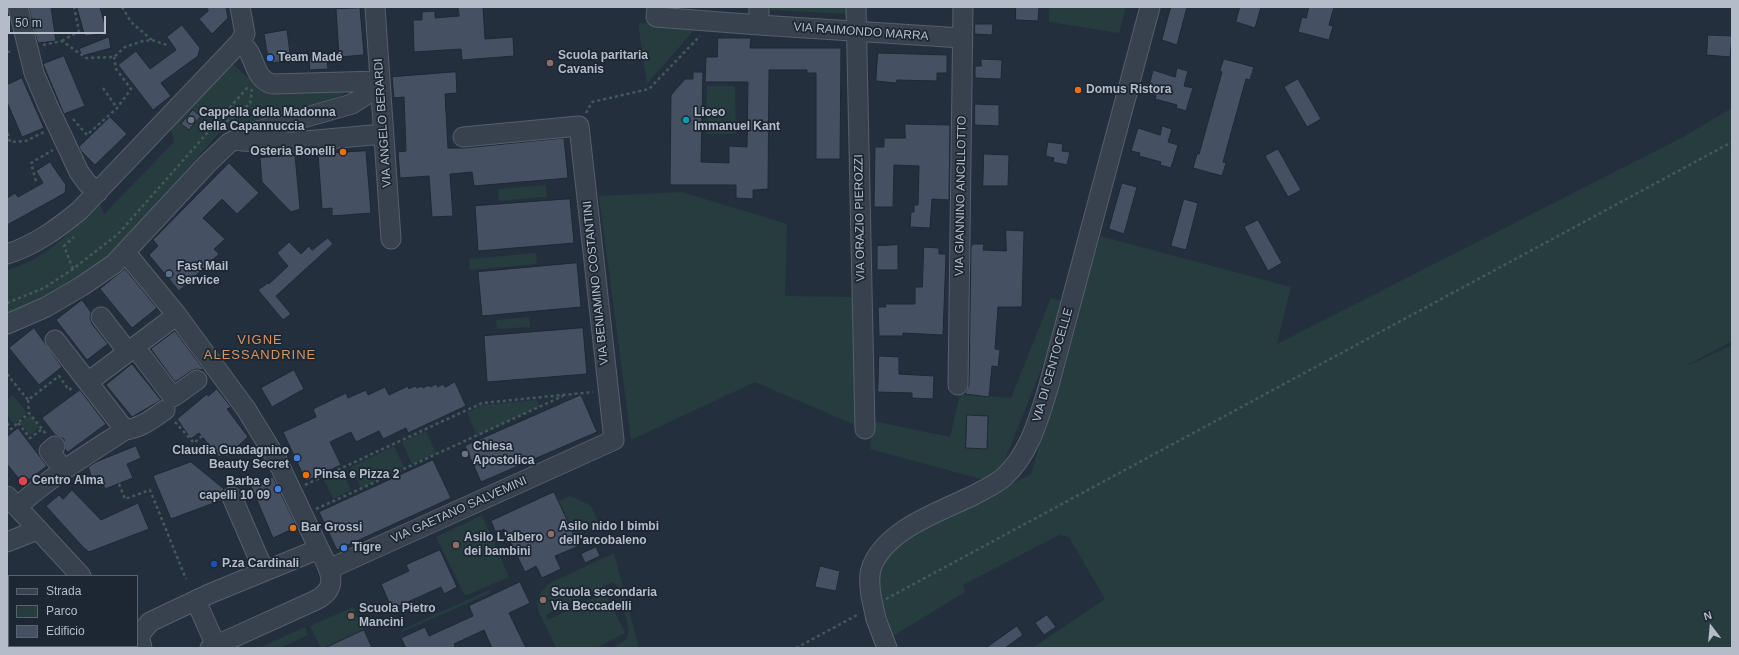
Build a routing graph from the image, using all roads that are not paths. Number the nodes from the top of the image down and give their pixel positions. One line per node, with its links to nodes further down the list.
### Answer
1 (18, 7): 16 (street)
2 (240, 7): 11 (street)
3 (375, 7): 12 (street, VIA ANGELO BERARDI)
4 (657, 7): 8 (street, VIA RAIMONDO MARRA)
5 (856, 7): 9 (street, VIA ORAZIO PIEROZZI)
6 (963, 7): 10 (street, VIA GIANNINO ANCILLOTTO)
7 (1150, 7): 46 (street, VIA DI CENTOCELLE)
8 (759, 16): 9 (street, VIA RAIMONDO MARRA)
9 (856, 31): 10 (street, VIA RAIMONDO MARRA); 29 (street, VIA ORAZIO PIEROZZI)
10 (962, 38): 27 (street, VIA GIANNINO ANCILLOTTO)
11 (239, 42): 12 (street); 16 (street)
12 (379, 81): 13 (street, VIA ANGELO BERARDI); 15 (street)
13 (383, 134): 15 (street); 17 (street, VIA ANGELO BERARDI)
14 (464, 136): 31 (street, VIA BENIAMINO COSTANTINI)
15 (234, 140): 18 (street)
16 (98, 192): 19 (street)
17 (391, 239)
18 (126, 253): 22 (street); 38 (street)
19 (7, 254)
20 (101, 318): 24 (street)
21 (169, 321): 24 (street)
22 (7, 324)
23 (55, 340): 25 (street)
24 (131, 350): 25 (street); 26 (street)
25 (86, 380): 30 (street)
26 (197, 380)
27 (958, 385)
28 (165, 410): 30 (street)
29 (865, 429)
30 (125, 430): 33 (street)
31 (614, 440): 39 (street, VIA GAETANO SALVEMINI)
32 (55, 446): 33 (street)
33 (64, 470): 35 (street)
34 (232, 497): 40 (street)
35 (12, 502): 36 (street)
36 (37, 530): 37 (street); 41 (street)
37 (7, 542)
38 (319, 549): 39 (street); 40 (street)
39 (329, 569): 44 (street)
40 (264, 571): 42 (street)
41 (80, 575)
42 (196, 601): 43 (street); 44 (street)
43 (144, 622): 45 (street)
44 (214, 647)
45 (142, 648)
46 (886, 648)

